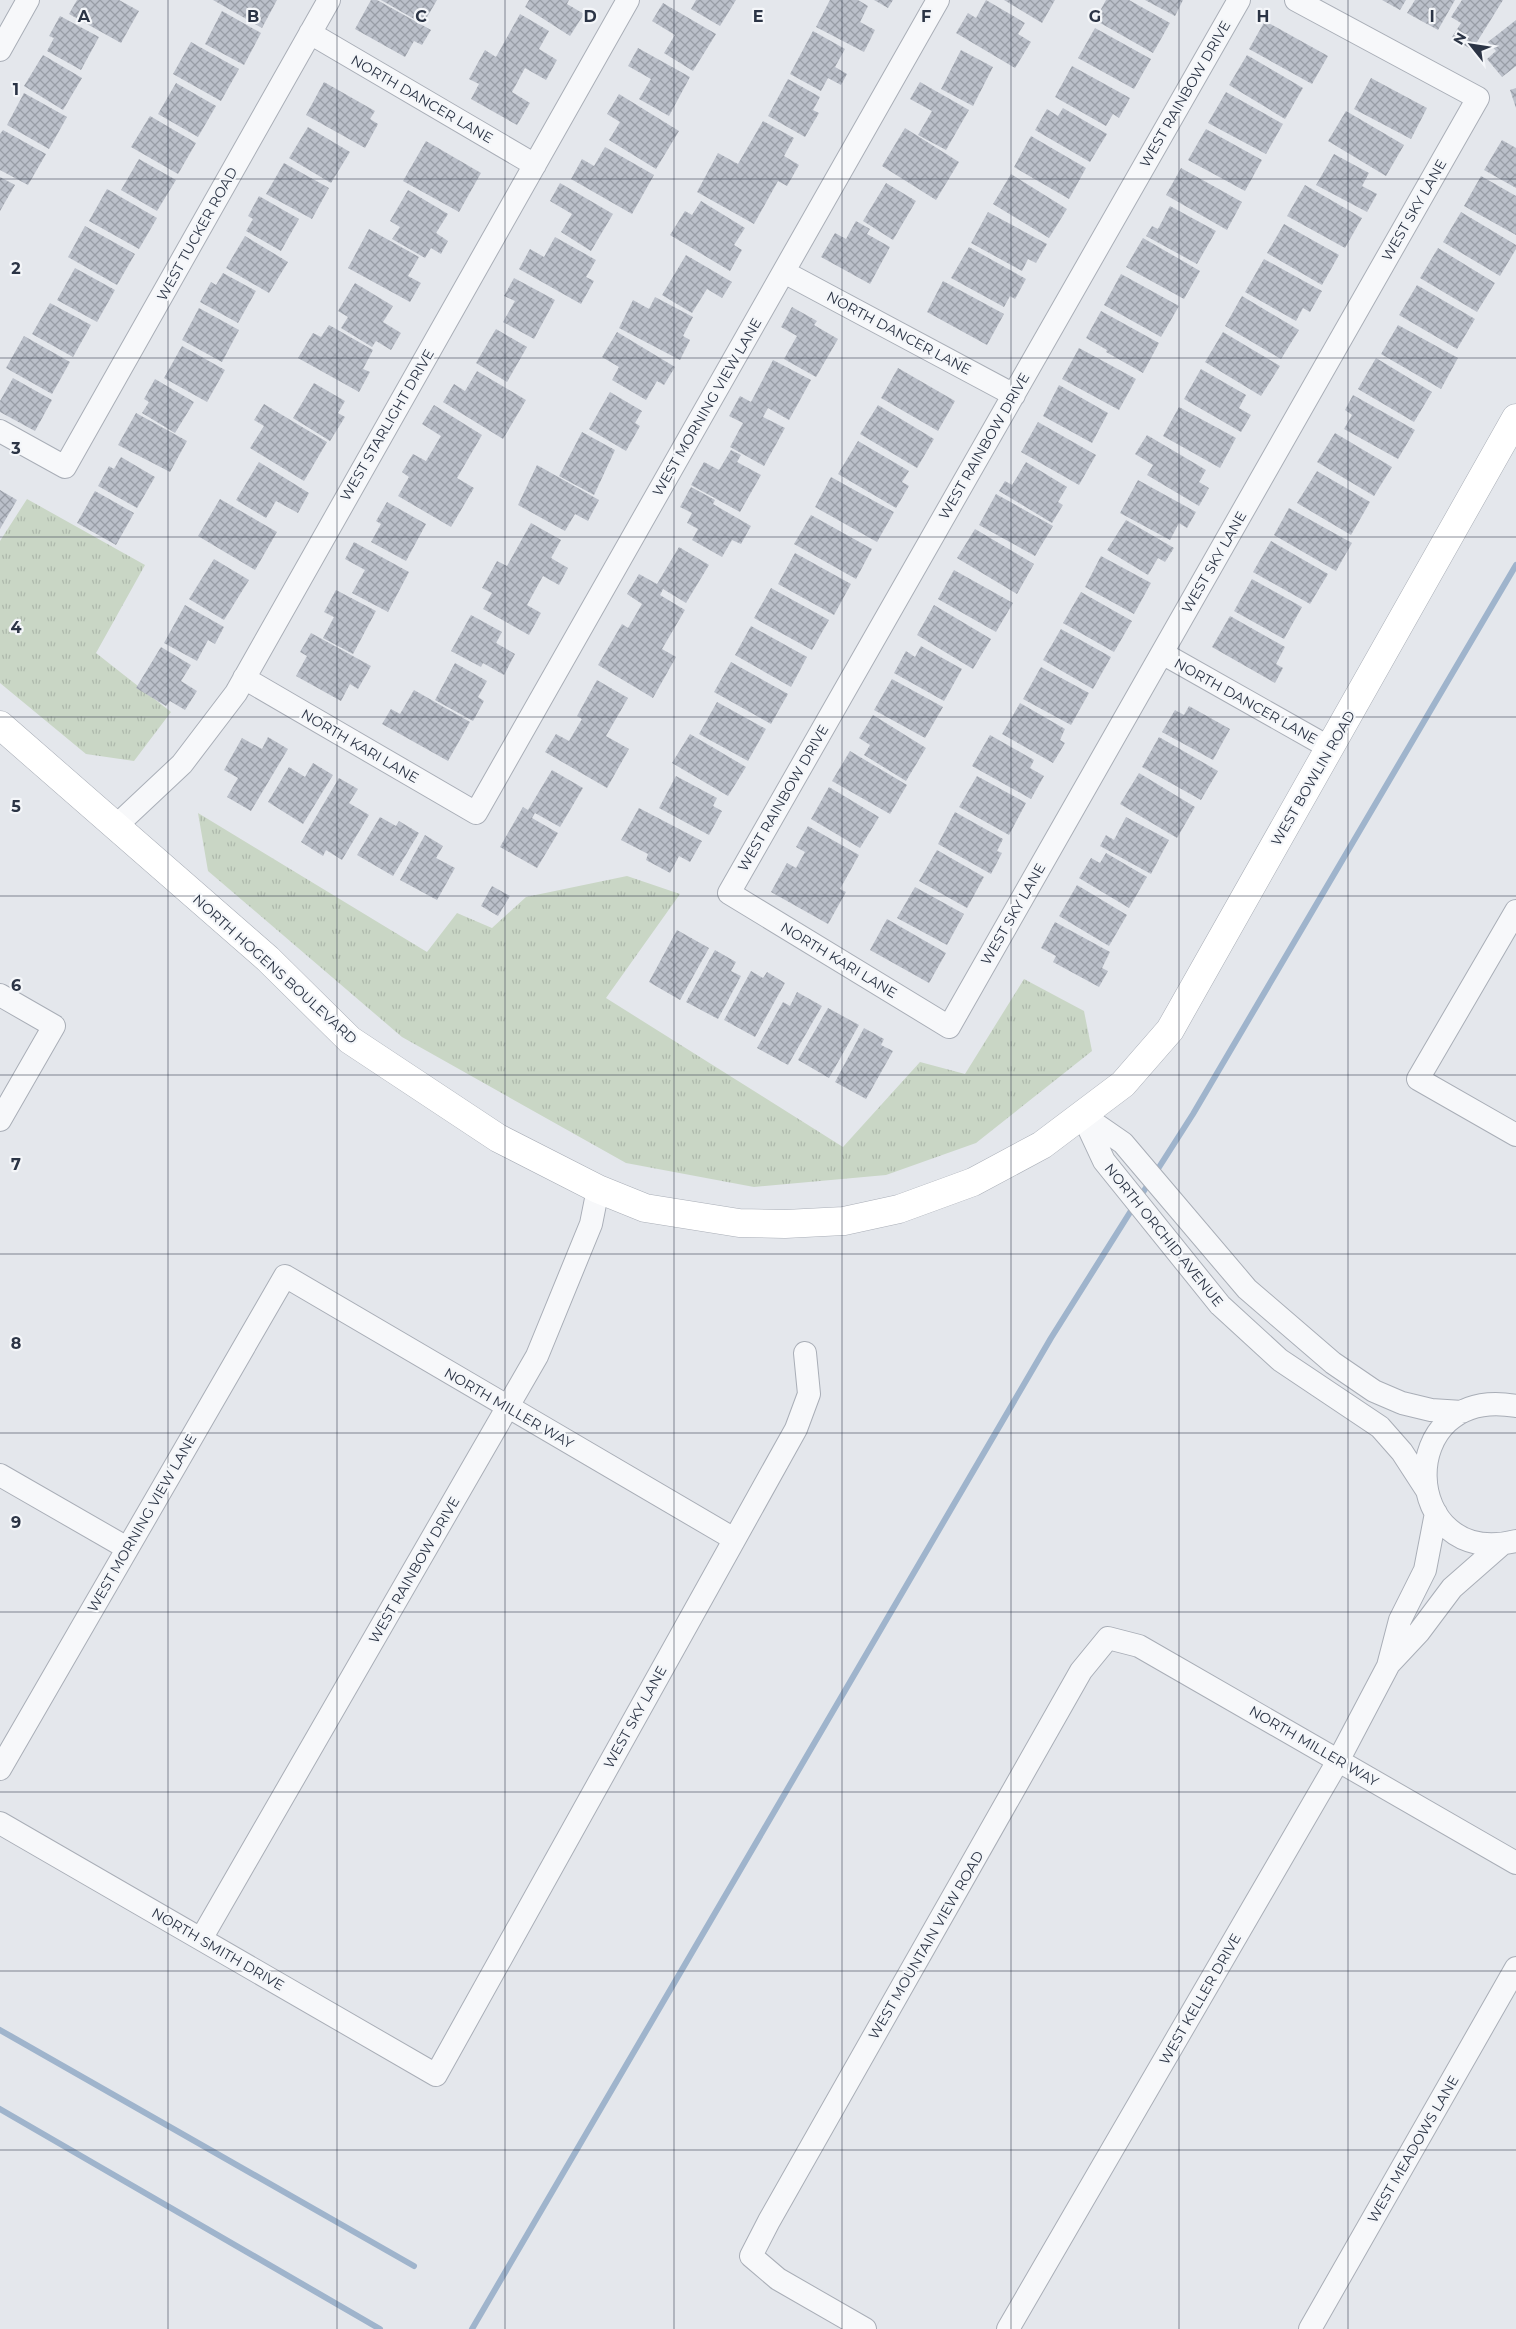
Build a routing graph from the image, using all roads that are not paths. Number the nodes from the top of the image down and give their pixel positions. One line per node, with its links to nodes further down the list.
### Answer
1 (28, 0): 8 (street)
2 (329, 0): 7 (street, WEST TUCKER ROAD)
3 (628, 0): 9 (street, WEST STARLIGHT DRIVE)
4 (938, 0): 10 (street, WEST MORNING VIEW LANE)
5 (1239, 0): 11 (street, WEST RAINBOW DRIVE)
6 (1296, 0): 14 (street, WEST SKY LANE)
7 (310, 34): 9 (street, NORTH DANCER LANE); 13 (street, WEST TUCKER ROAD)
8 (0, 50)
9 (535, 165): 15 (street, WEST STARLIGHT DRIVE)
10 (784, 272): 11 (street, NORTH DANCER LANE); 18 (street, WEST MORNING VIEW LANE)
11 (1014, 395): 20 (street, WEST RAINBOW DRIVE)
12 (1516, 418): 17 (street, WEST BOWLIN ROAD)
13 (0, 430)
14 (1162, 653): 17 (street, NORTH DANCER LANE); 23 (street, WEST SKY LANE)
15 (244, 678): 18 (street, NORTH KARI LANE); 19 (street, WEST STARLIGHT DRIVE)
16 (0, 726): 19 (street, NORTH HOGENS BOULEVARD)
17 (1330, 748): 24 (street, WEST BOWLIN ROAD)
18 (476, 814)
19 (116, 826): 27 (street, NORTH HOGENS BOULEVARD)
20 (729, 893): 23 (street, NORTH KARI LANE)
21 (1516, 911): 26 (street)
22 (0, 995): 25 (street)
23 (949, 1027)
24 (1084, 1116): 27 (street, NORTH HOGENS BOULEVARD); 33 (street, NORTH ORCHID AVENUE); 35 (street, NORTH ORCHID AVENUE)
25 (0, 1120)
26 (1516, 1136)
27 (598, 1189): 32 (street, WEST RAINBOW DRIVE)
28 (284, 1276): 32 (street, NORTH MILLER WAY); 39 (street, WEST MORNING VIEW LANE)
29 (805, 1353): 37 (street, WEST SKY LANE)
30 (1516, 1388): 31 (street)
31 (1507, 1405): 33 (street)
32 (508, 1407): 37 (street, NORTH MILLER WAY); 46 (street, WEST RAINBOW DRIVE)
33 (1462, 1412): 35 (street)
34 (0, 1476): 39 (street)
35 (1426, 1490): 36 (street)
36 (1436, 1513): 38 (street); 41 (street, WEST KELLER DRIVE)
37 (734, 1539): 48 (street, WEST SKY LANE)
38 (1508, 1543): 41 (street, WEST KELLER DRIVE)
39 (128, 1548): 43 (street, WEST MORNING VIEW LANE)
40 (1108, 1638): 42 (street, NORTH MILLER WAY); 49 (street, WEST MOUNTAIN VIEW ROAD)
41 (1388, 1666): 42 (street, WEST KELLER DRIVE)
42 (1338, 1761): 45 (street, NORTH MILLER WAY); 50 (street, WEST KELLER DRIVE)
43 (0, 1769)
44 (0, 1823): 46 (street, NORTH SMITH DRIVE)
45 (1516, 1863)
46 (201, 1939): 48 (street, NORTH SMITH DRIVE)
47 (1516, 1968): 51 (street, WEST MEADOWS LANE)
48 (436, 2075)
49 (865, 2329)
50 (1008, 2329)
51 (1310, 2329)

